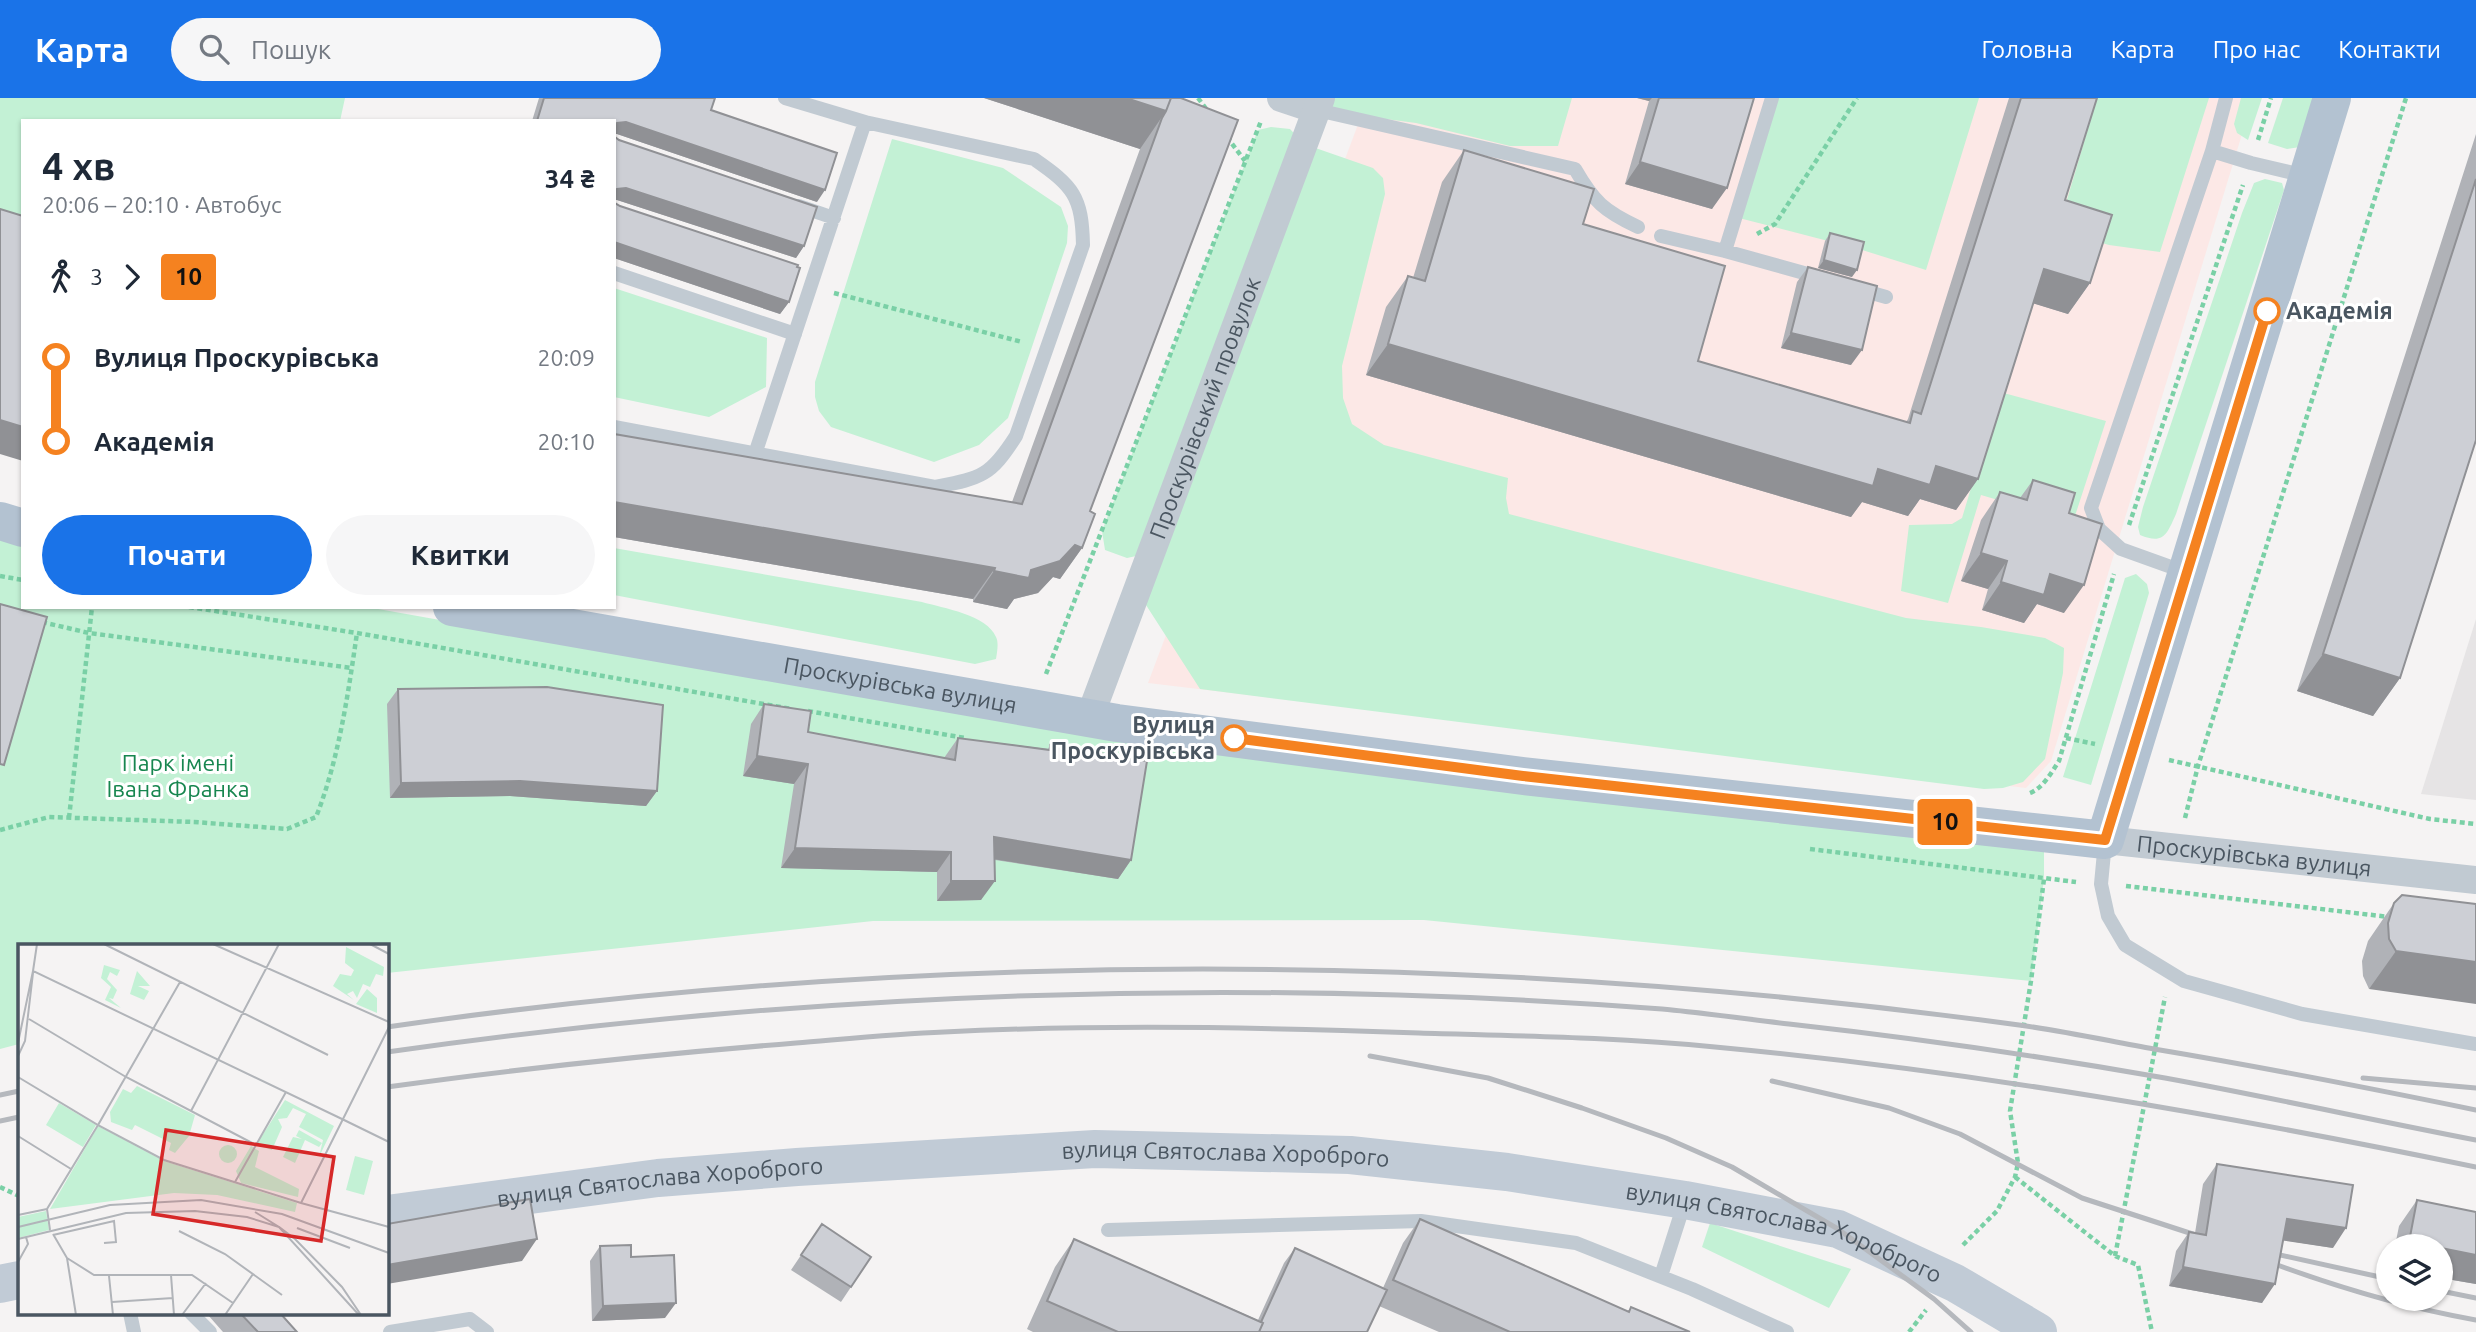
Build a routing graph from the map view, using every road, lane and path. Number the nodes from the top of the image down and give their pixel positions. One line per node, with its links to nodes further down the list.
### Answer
1 (785, 98): 12 (lane)
2 (1198, 98): 11 (path)
3 (1772, 98): 22 (lane)
4 (1857, 98): 22 (path)
5 (2226, 98): 14 (lane)
6 (2272, 98): 16 (path)
7 (2332, 98): 17 (main road)
8 (2406, 98): 46 (path)
9 (1319, 104): 10 (street); 20 (lane); 43 (street, Проскурівський провулок)
10 (1273, 105): 15 (path)
11 (1214, 119)
12 (865, 122): 19 (lane); 27 (lane)
13 (1222, 130): 15 (path)
14 (2212, 151): 16 (lane); 32 (lane)
15 (1245, 162): 42 (path)
16 (2251, 163): 17 (lane); 32 (path)
17 (2308, 176): 33 (main road)
18 (782, 200): 19 (lane)
19 (834, 218): 24 (lane)
20 (1638, 227)
21 (1661, 236): 22 (lane)
22 (1725, 251): 25 (lane)
23 (616, 274): 26 (lane)
24 (810, 277): 26 (lane); 27 (path)
25 (1886, 297)
26 (795, 334): 29 (lane)
27 (1046, 348): 29 (lane)
28 (616, 427): 29 (lane)
29 (755, 454)
30 (0, 521): 31 (main road)
31 (21, 527)
32 (2121, 549): 33 (lane); 44 (path)
33 (2187, 573): 45 (main road)
34 (0, 576): 35 (path)
35 (21, 580)
36 (92, 609): 40 (path)
37 (463, 609): 43 (main road, Проскурівська вулиця)
38 (38, 621): 40 (path)
39 (357, 633): 41 (path)
40 (89, 634): 41 (path); 48 (path)
41 (352, 668): 48 (path)
42 (1042, 682)
43 (1089, 719): 51 (main road, Проскурівська вулиця)
44 (2066, 738): 45 (path); 47 (path)
45 (2132, 752): 46 (path); 51 (main road)
46 (2198, 766): 49 (path); 52 (path)
47 (2022, 796)
48 (69, 818): 50 (path)
49 (2476, 824)
50 (0, 830)
51 (2105, 840): 52 (street, Проскурівська вулиця); 54 (lane)
52 (2177, 848): 53 (street, Проскурівська вулиця); 55 (path)
53 (2476, 880)
54 (2101, 884): 55 (path); 57 (lane); 59 (path)
55 (2165, 889): 56 (path)
56 (2395, 918)
57 (2170, 972): 58 (lane); 65 (path)
58 (2476, 1044)
59 (2014, 1177): 65 (path); 68 (path)
60 (0, 1187): 61 (path)
61 (18, 1196)
62 (1685, 1200): 63 (main road, вулиця Святослава Хороброго); 66 (lane); 68 (main road, вулиця Святослава Хороброго)
63 (388, 1214)
64 (1108, 1230): 66 (lane)
65 (2115, 1256): 79 (path)
66 (1661, 1276): 76 (lane)
67 (18, 1280): 69 (main road)
68 (1955, 1283): 77 (path); 78 (main road, вулиця Святослава Хороброго)
69 (0, 1284)
70 (130, 1314): 72 (lane)
71 (192, 1314): 73 (lane)
72 (134, 1332)
73 (210, 1332)
74 (390, 1332): 75 (lane)
75 (487, 1332)
76 (1787, 1332)
77 (1909, 1332)
78 (2038, 1332)
79 (2152, 1332)

